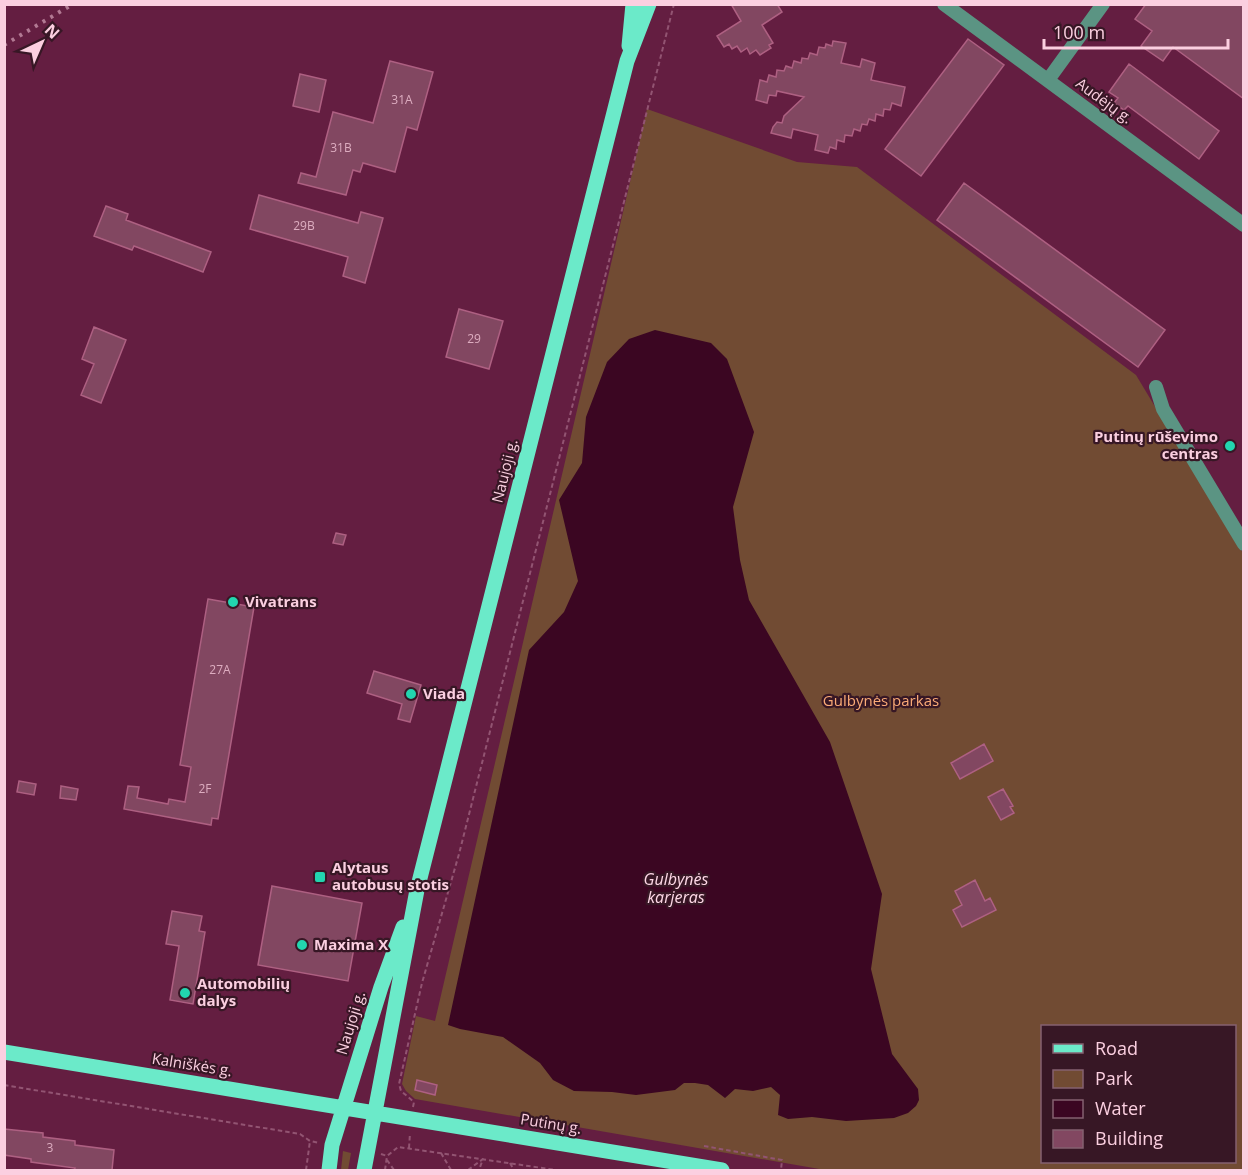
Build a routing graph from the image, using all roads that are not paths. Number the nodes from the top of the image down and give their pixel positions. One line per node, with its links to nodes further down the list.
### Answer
1 (633, 4): 5 (main road, Naujoji g.)
2 (649, 4): 5 (main road, Naujoji g.)
3 (944, 4): 6 (street, Audėjų g.)
4 (1103, 4): 6 (street)
5 (627, 61): 10 (main road, Naujoji g.)
6 (1048, 80): 7 (street, Audėjų g.)
7 (1244, 225)
8 (1156, 387): 9 (street)
9 (1244, 544)
10 (417, 890): 12 (main road, Naujoji g.); 13 (main road, Naujoji g.)
11 (4, 1052): 12 (main road, Kalniškės g.)
12 (344, 1108): 13 (main road, Kalniškės g.); 14 (main road, Naujoji g.)
13 (373, 1113): 15 (main road, Naujoji g.); 16 (main road, Putinų g.)
14 (329, 1170)
15 (364, 1170)
16 (722, 1170)

